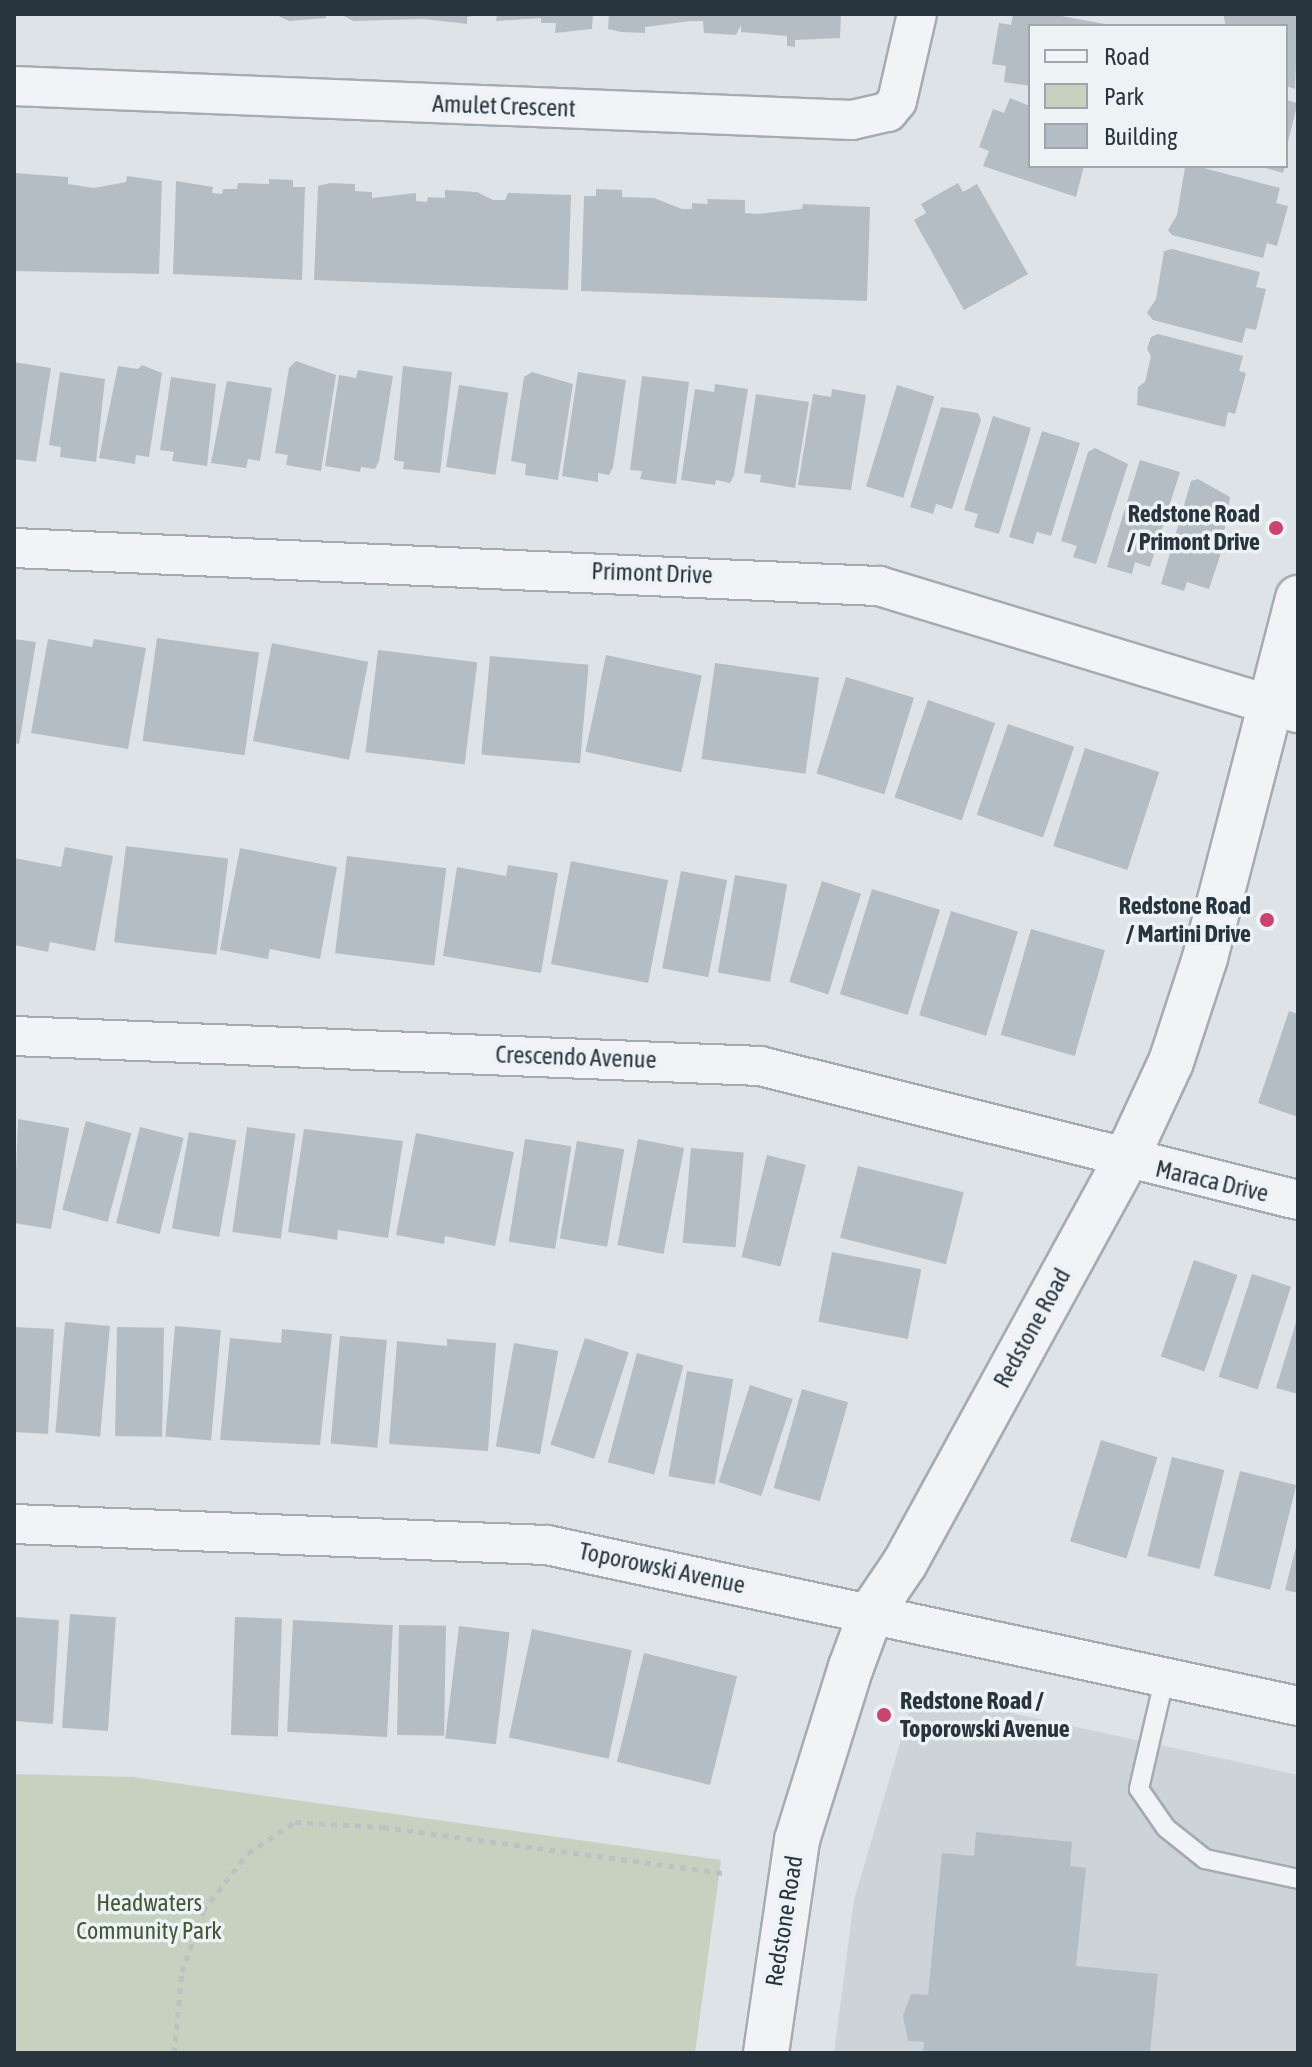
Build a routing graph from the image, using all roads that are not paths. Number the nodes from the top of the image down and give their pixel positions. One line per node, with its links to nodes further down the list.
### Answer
1 (917, 14): 2 (street, Amulet Crescent)
2 (14, 86)
3 (14, 548): 5 (street, Primont Drive)
4 (1298, 598): 5 (street, Redstone Road)
5 (1285, 710): 7 (street, Redstone Road)
6 (14, 1036): 7 (street, Crescendo Avenue)
7 (1125, 1161): 8 (street, Maraca Drive); 10 (street, Redstone Road)
8 (1298, 1200)
9 (14, 1524): 10 (street, Toporowski Avenue)
10 (871, 1613): 11 (street, Toporowski Avenue); 14 (street, Redstone Road)
11 (1165, 1676): 12 (street, Toporowski Avenue); 13 (lane)
12 (1298, 1706)
13 (1298, 1879)
14 (766, 2053)

